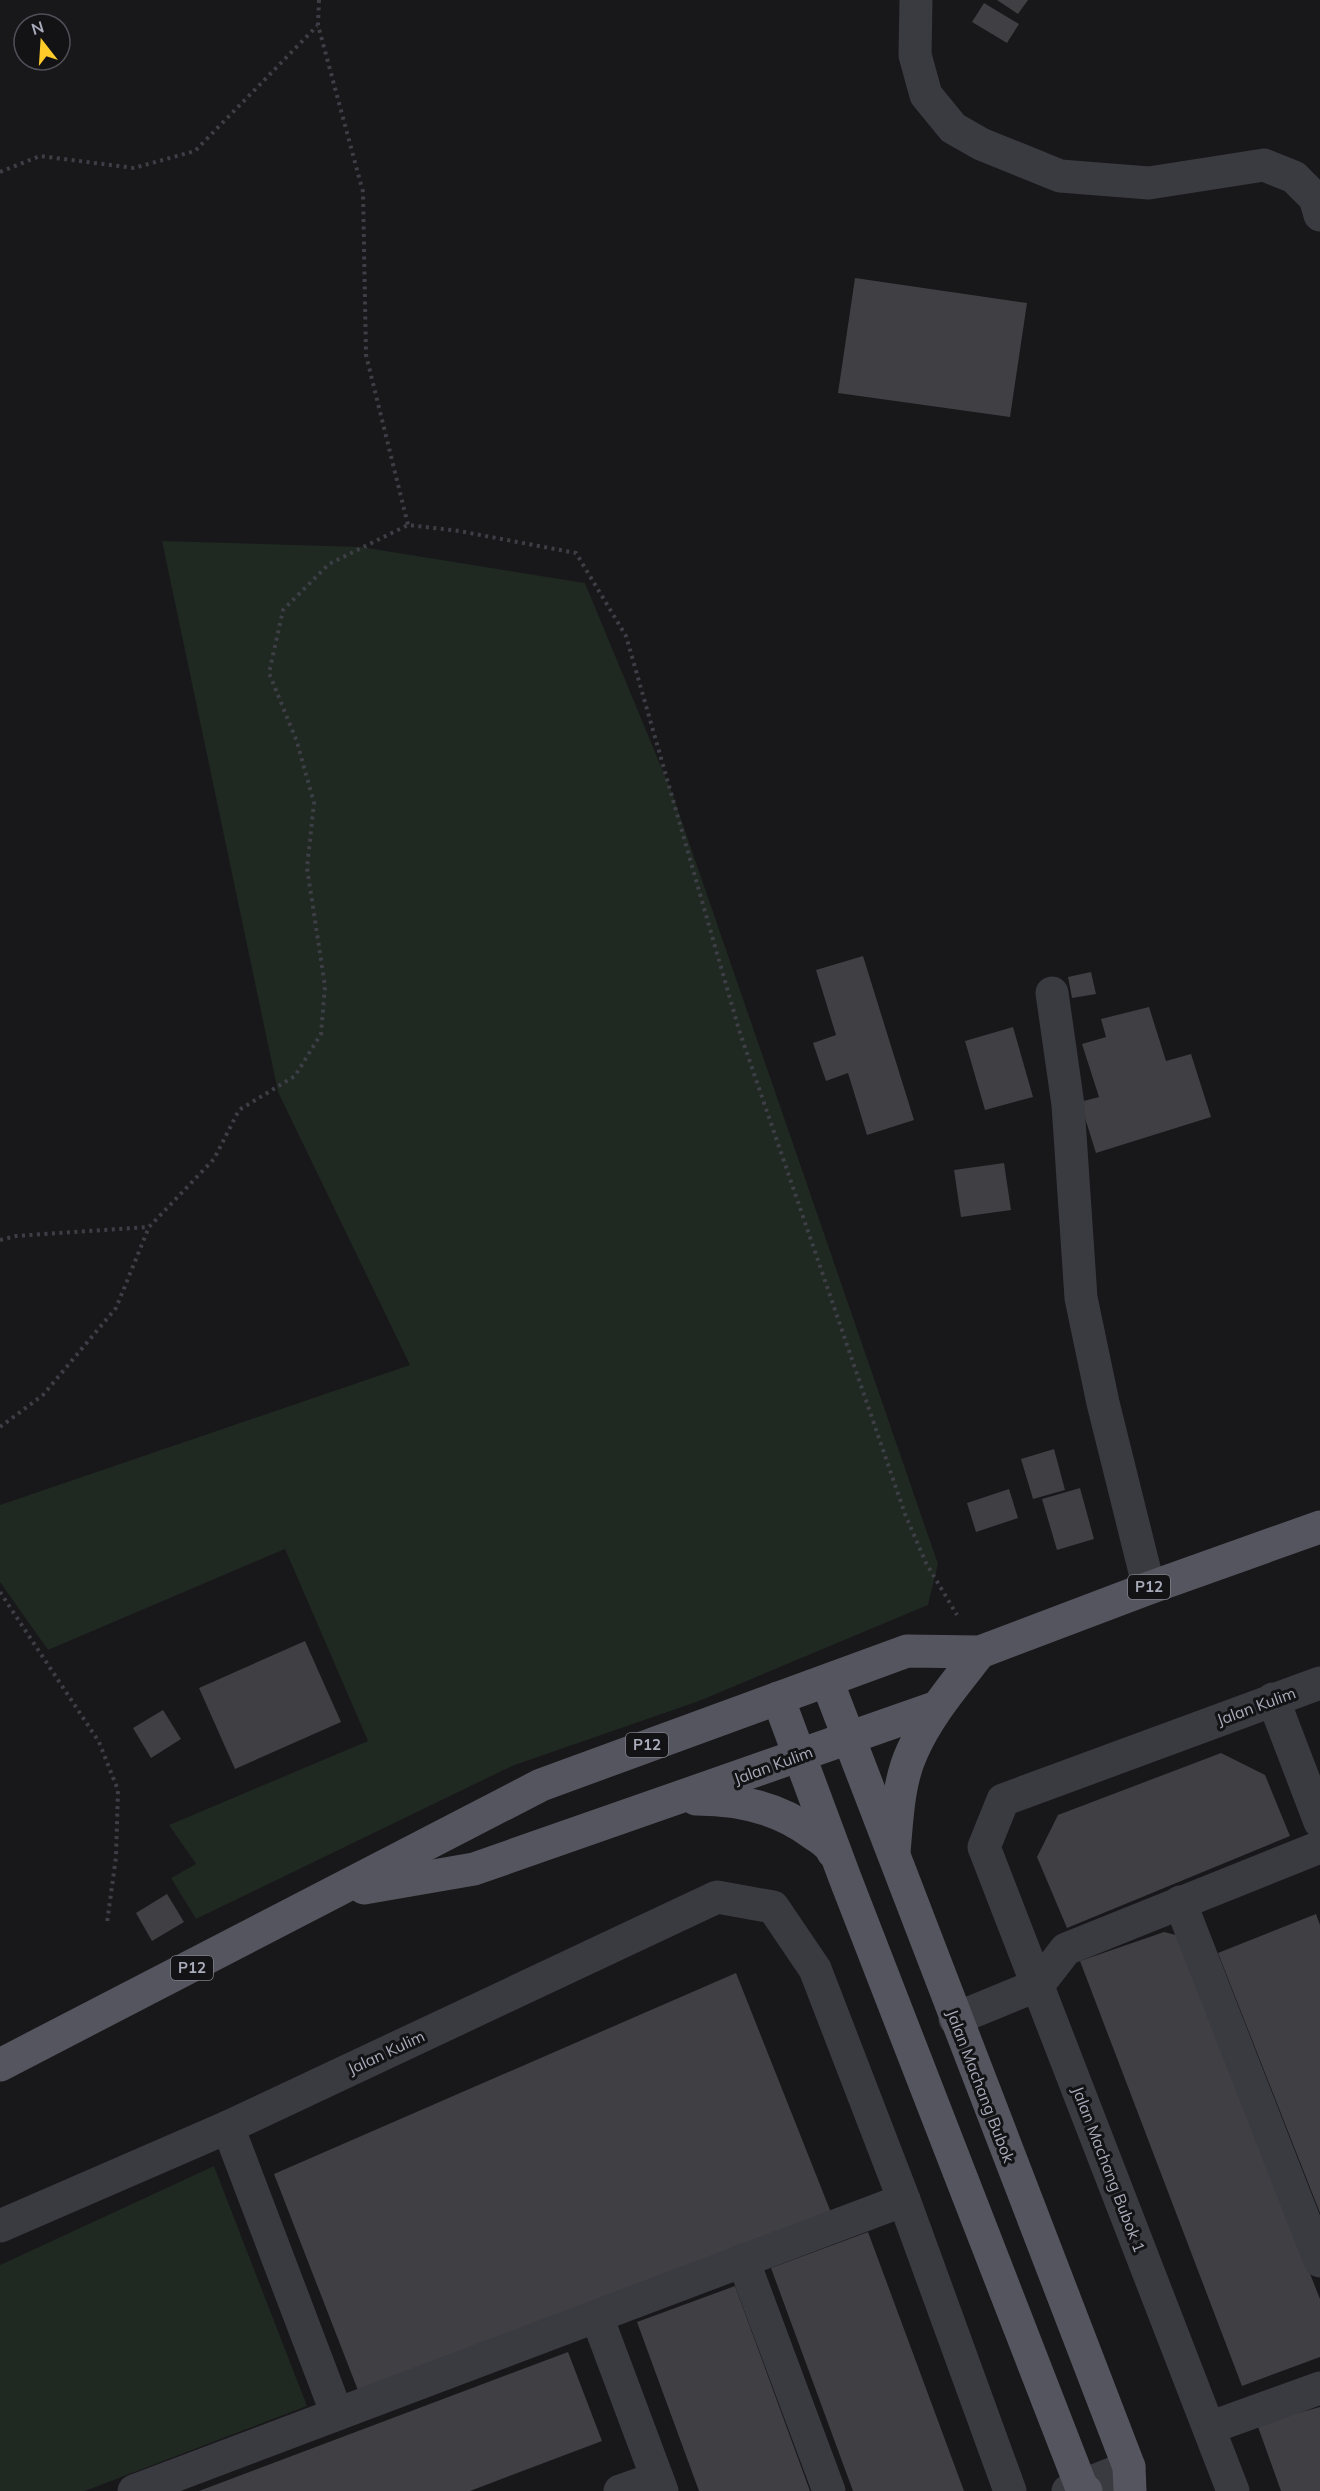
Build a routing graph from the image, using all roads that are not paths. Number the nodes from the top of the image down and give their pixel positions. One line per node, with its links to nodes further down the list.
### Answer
1 (916, 0): 2 (street)
2 (1320, 215)
3 (1052, 993): 5 (street)
4 (1320, 1527): 5 (main road, Jalan Kulim / P12)
5 (1149, 1588): 6 (main road, Jalan Kulim / P12)
6 (980, 1652): 7 (main road, Jalan Kulim / P12); 11 (main road)
7 (826, 1681): 9 (main road, Jalan Kulim / P12); 12 (main road, Jalan Machang Bubok)
8 (1320, 1683): 10 (street, Jalan Kulim)
9 (778, 1698): 13 (main road); 20 (main road, Jalan Kulim / P12)
10 (1273, 1699): 15 (street); 16 (street, Jalan Kulim)
11 (937, 1707): 12 (main road, Jalan Kulim / P12); 18 (main road)
12 (846, 1738): 13 (main road, Jalan Kulim / P12); 18 (main road, Jalan Machang Bubok)
13 (800, 1756): 14 (main road, Jalan Kulim / P12); 19 (main road)
14 (679, 1798): 19 (main road); 20 (main road, Jalan Kulim / P12)
15 (1320, 1822)
16 (984, 1847): 22 (street, Jalan Machang Bubok 1)
17 (1320, 1847): 21 (street)
18 (893, 1858): 23 (main road, Jalan Machang Bubok)
19 (845, 1878): 36 (main road)
20 (333, 1894): 24 (main road, Jalan Kulim / P12)
21 (1180, 1902): 22 (street); 29 (street)
22 (1038, 1985): 23 (street); 33 (street, Jalan Machang Bubok 1)
23 (955, 2019): 34 (main road, Jalan Machang Bubok)
24 (0, 2066)
25 (228, 2127): 26 (street, Jalan Kulim); 27 (street, Jalan Kulim); 32 (street)
26 (904, 2200): 28 (street); 40 (street)
27 (0, 2226)
28 (744, 2260): 30 (street); 39 (street)
29 (1320, 2261)
30 (597, 2316): 32 (street); 35 (street)
31 (1320, 2388): 33 (street)
32 (337, 2414): 37 (street)
33 (1209, 2428): 41 (street, Jalan Machang Bubok 1)
34 (1130, 2479): 36 (street)
35 (659, 2484): 38 (street)
36 (1078, 2489)
37 (134, 2491)
38 (620, 2491)
39 (830, 2491)
40 (1010, 2491)
41 (1233, 2491)

